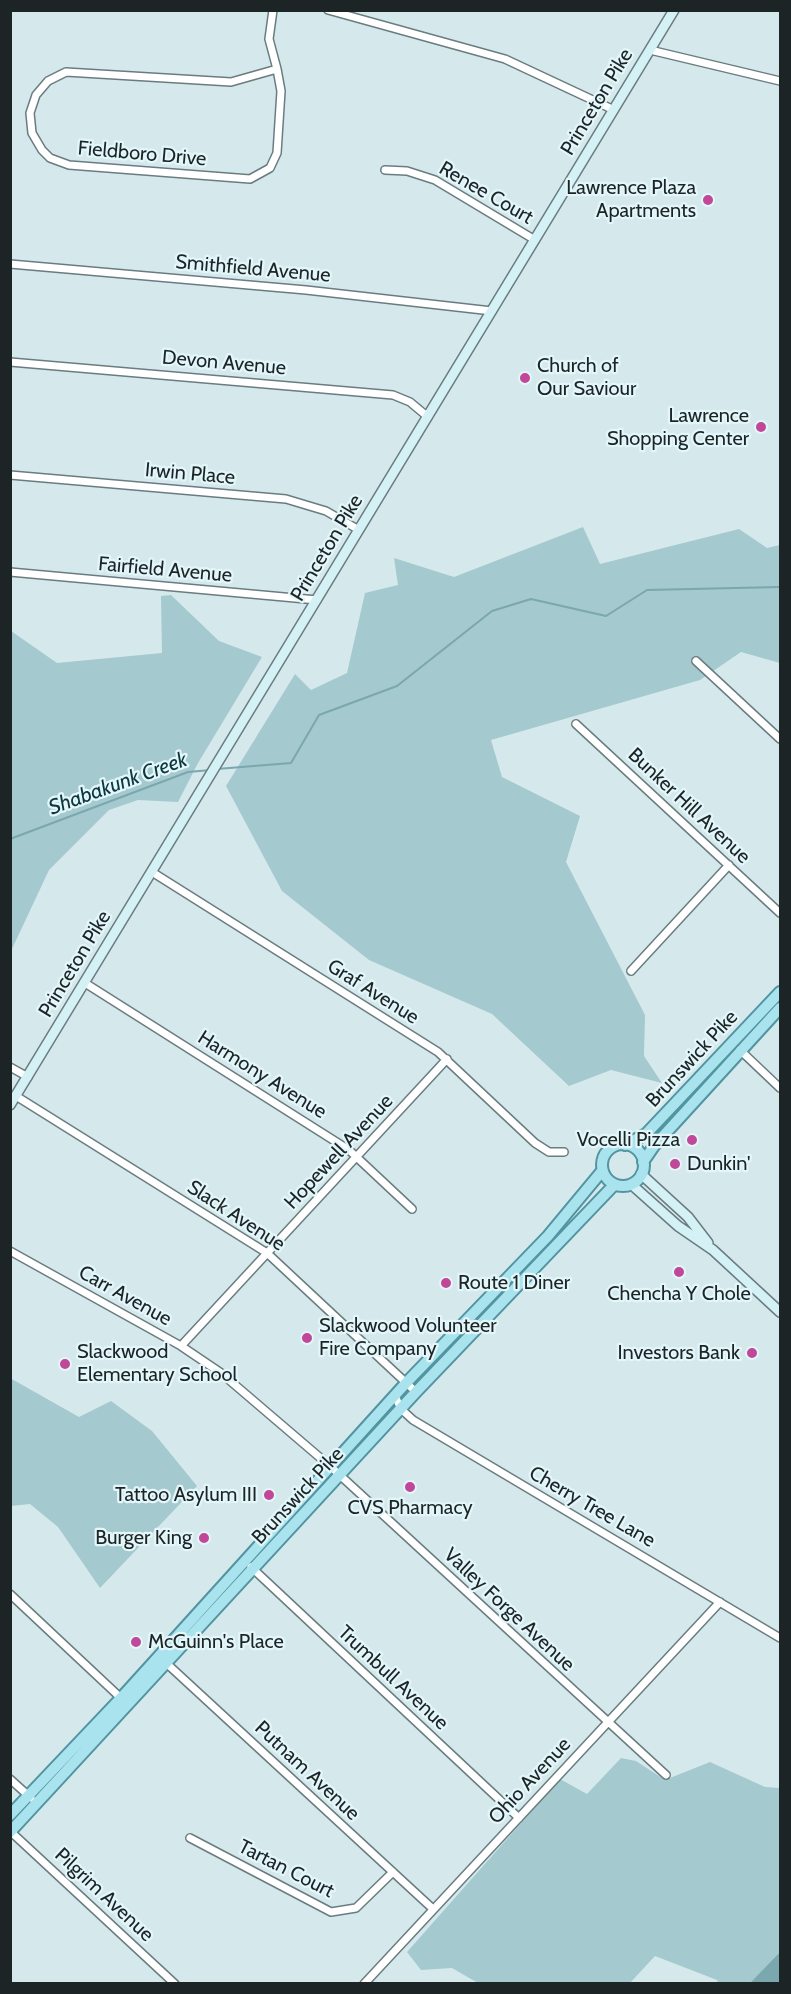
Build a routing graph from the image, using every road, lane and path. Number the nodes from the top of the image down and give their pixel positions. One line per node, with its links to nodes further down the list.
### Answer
1 (273, 10): 5 (street, Fieldboro Drive)
2 (328, 10): 7 (street)
3 (674, 10): 4 (main road, Princeton Pike)
4 (650, 50): 6 (street); 7 (main road, Princeton Pike)
5 (277, 69): 5 (street, Fieldboro Drive)
6 (780, 81)
7 (614, 110): 9 (main road, Princeton Pike)
8 (385, 170): 9 (street, Renee Court)
9 (535, 240): 11 (main road, Princeton Pike)
10 (10, 264): 11 (street, Smithfield Avenue)
11 (492, 311): 13 (main road, Princeton Pike)
12 (10, 362): 13 (street, Devon Avenue)
13 (428, 417): 15 (main road, Princeton Pike)
14 (10, 475): 15 (street, Irwin Place)
15 (359, 530): 17 (main road, Princeton Pike)
16 (10, 572): 17 (street, Fairfield Avenue)
17 (317, 600): 22 (main road, Princeton Pike)
18 (696, 661): 20 (street)
19 (576, 724): 21 (street, Bunker Hill Avenue)
20 (780, 739)
21 (729, 865): 23 (street, Bunker Hill Avenue); 24 (street)
22 (152, 872): 25 (main road, Princeton Pike); 29 (street, Graf Avenue)
23 (780, 913)
24 (631, 971)
25 (85, 983): 31 (main road, Princeton Pike); 37 (street, Harmony Avenue)
26 (780, 992): 35 (main road, Brunswick Pike)
27 (780, 1008): 28 (main road, Brunswick Pike)
28 (740, 1050): 32 (street); 38 (main road, Brunswick Pike)
29 (447, 1059): 36 (street, Graf Avenue); 37 (street, Hopewell Avenue)
30 (10, 1067): 31 (street)
31 (28, 1077): 33 (main road, Princeton Pike)
32 (780, 1088)
33 (16, 1096): 34 (main road, Princeton Pike); 46 (street, Slack Avenue)
34 (10, 1105)
35 (625, 1145): 38 (main road); 39 (main road)
36 (564, 1152)
37 (357, 1156): 43 (street, Harmony Avenue); 46 (street, Hopewell Avenue)
38 (643, 1162): 40 (main road)
39 (602, 1171): 42 (main road); 47 (main road, Brunswick Pike)
40 (641, 1174): 41 (main road); 44 (main road)
41 (631, 1184): 42 (main road); 44 (main road)
42 (614, 1185): 47 (main road, Brunswick Pike)
43 (412, 1209)
44 (713, 1250): 48 (main road)
45 (10, 1251): 49 (street, Carr Avenue)
46 (267, 1253): 49 (street, Hopewell Avenue); 50 (street, Slack Avenue)
47 (502, 1292): 50 (main road, Brunswick Pike); 51 (main road, Brunswick Pike)
48 (780, 1312)
49 (181, 1346): 54 (street, Carr Avenue)
50 (406, 1383): 51 (street, Slack Avenue); 52 (main road, Brunswick Pike)
51 (416, 1392): 53 (main road, Brunswick Pike)
52 (395, 1396): 53 (street); 54 (main road, Brunswick Pike)
53 (401, 1410): 55 (main road, Brunswick Pike); 59 (street, Cherry Tree Lane)
54 (331, 1467): 55 (street, Valley Forge Avenue); 56 (main road, Brunswick Pike)
55 (340, 1477): 57 (main road, Brunswick Pike); 64 (street, Valley Forge Avenue)
56 (246, 1561): 57 (street, Trumbull Avenue); 61 (main road, Brunswick Pike)
57 (254, 1570): 62 (main road, Brunswick Pike); 70 (street, Trumbull Avenue)
58 (10, 1594): 63 (street)
59 (720, 1602): 60 (street, Cherry Tree Lane); 64 (street, Ohio Avenue)
60 (780, 1638)
61 (159, 1656): 62 (street, Putnam Avenue); 63 (main road, Brunswick Pike)
62 (167, 1665): 63 (main road, Brunswick Pike); 73 (street, Putnam Avenue)
63 (125, 1702): 67 (main road, Brunswick Pike); 68 (main road, Brunswick Pike)
64 (606, 1723): 65 (street, Valley Forge Avenue); 70 (street, Ohio Avenue)
65 (666, 1775)
66 (10, 1779): 67 (street)
67 (28, 1796): 68 (street); 69 (main road, Brunswick Pike)
68 (37, 1804): 71 (main road, Brunswick Pike)
69 (10, 1815)
70 (519, 1818): 74 (street, Ohio Avenue)
71 (11, 1832): 75 (street, Pilgrim Avenue)
72 (190, 1838): 73 (street, Tartan Court)
73 (393, 1872): 74 (street, Putnam Avenue)
74 (433, 1909): 76 (street, Ohio Avenue)
75 (175, 1983)
76 (364, 1983)

